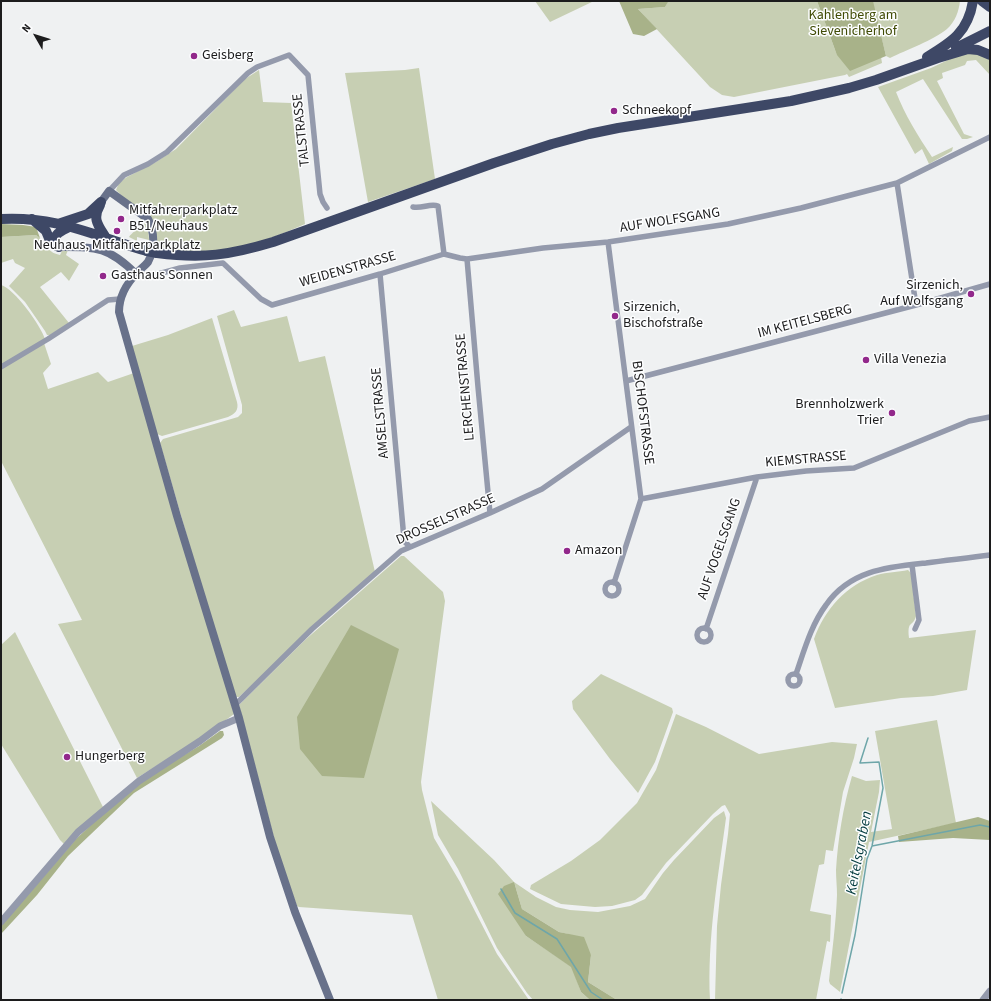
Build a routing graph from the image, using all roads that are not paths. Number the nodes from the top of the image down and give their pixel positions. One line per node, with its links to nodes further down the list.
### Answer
1 (973, 1): 7 (highway)
2 (982, 1): 3 (highway)
3 (990, 7)
4 (990, 31): 6 (highway)
5 (990, 55): 6 (highway)
6 (938, 58): 7 (highway)
7 (912, 67): 18 (highway, bridge)
8 (990, 137): 9 (street, AUF WOLFSGANG)
9 (897, 183): 19 (street, AUF WOLFSGANG); 27 (street)
10 (110, 191): 11 (main road); 13 (street, TALSTRASSE); 23 (main road)
11 (101, 202): 16 (highway); 18 (highway)
12 (413, 207): 21 (street)
13 (327, 208)
14 (1, 219): 15 (highway)
15 (32, 219): 16 (highway); 20 (highway)
16 (60, 223): 17 (highway)
17 (71, 226): 18 (highway); 20 (highway)
18 (106, 238)
19 (608, 242): 22 (street, AUF WOLFSGANG); 29 (street, BISCHOFSTRASSE)
20 (59, 247): 23 (main road)
21 (444, 254): 22 (street, AUF WOLFSGANG); 24 (street, WEIDENSTRASSE)
22 (467, 259): 34 (street, LERCHENSTRASSE)
23 (137, 272): 24 (street, WEIDENSTRASSE); 26 (main road)
24 (380, 274): 35 (street, AMSELSTRASSE)
25 (990, 284): 27 (street, IM KEITELSBERG)
26 (120, 299): 28 (street); 42 (main road)
27 (916, 305): 29 (street, IM KEITELSBERG)
28 (1, 367)
29 (626, 381): 31 (street, BISCHOFSTRASSE)
30 (990, 417): 32 (street, KIEMSTRASSE)
31 (631, 427): 33 (street, BISCHOFSTRASSE); 34 (street, DROSSELSTRASSE)
32 (757, 477): 33 (street, KIEMSTRASSE); 39 (street, AUF VOGELSGANG)
33 (641, 499): 38 (street, BISCHOFSTRASSE)
34 (490, 513): 35 (street, DROSSELSTRASSE)
35 (410, 547): 42 (street, DROSSELSTRASSE)
36 (990, 556): 37 (street)
37 (912, 565): 40 (street); 41 (street)
38 (614, 583)
39 (706, 629)
40 (915, 629)
41 (796, 674)
42 (234, 705): 43 (main road)
43 (239, 718): 44 (street); 46 (main road)
44 (1, 922)
45 (990, 991): 47 (street)
46 (330, 1000)
47 (983, 1000)

